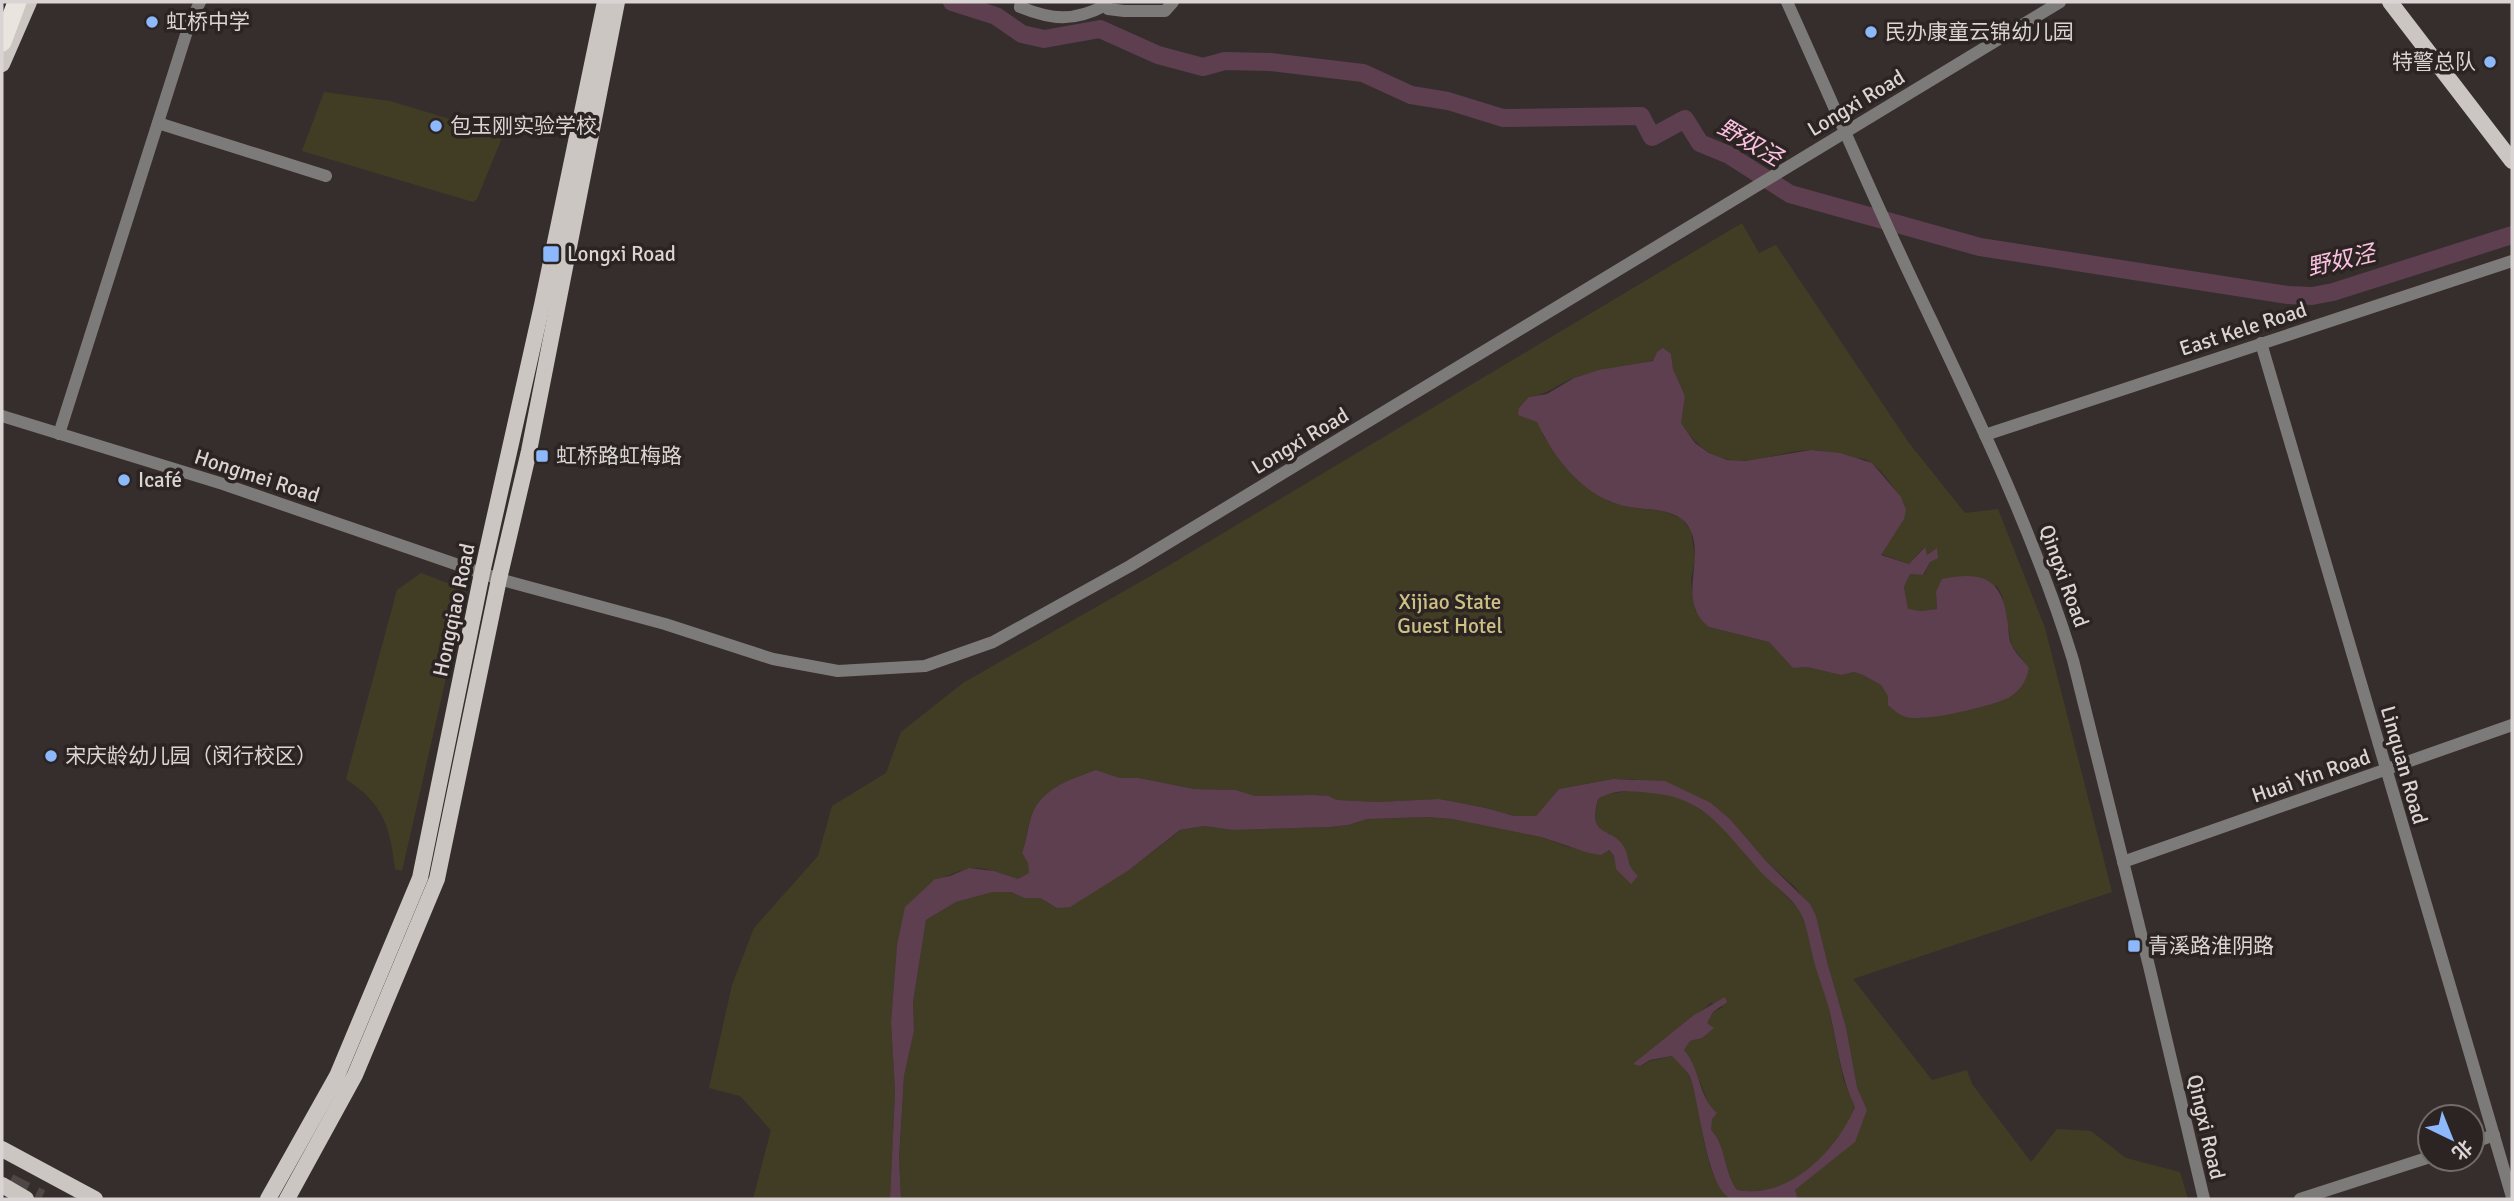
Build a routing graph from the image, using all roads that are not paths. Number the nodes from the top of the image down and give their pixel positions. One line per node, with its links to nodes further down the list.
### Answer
1 (17, 2): 12 (highway)
2 (29, 2): 13 (main road)
3 (200, 2): 14 (street)
4 (605, 2): 23 (main road, Hongqiao Road)
5 (617, 2): 24 (main road, Hongqiao Road)
6 (1021, 2): 11 (street)
7 (1173, 2): 11 (street)
8 (1787, 2): 15 (street, Qingxi Road)
9 (2060, 2): 15 (street, Longxi Road)
10 (2390, 2): 16 (main road)
11 (1105, 4)
12 (2, 42)
13 (2, 64)
14 (158, 123): 17 (street); 21 (street)
15 (1846, 132): 22 (street, Qingxi Road); 24 (street, Longxi Road)
16 (2512, 161)
17 (326, 176)
18 (2512, 261): 19 (street, East Kele Road)
19 (2261, 344): 22 (street, East Kele Road); 26 (street, Linquan Road)
20 (2, 416): 21 (street, Hongmei Road)
21 (59, 434): 23 (street, Hongmei Road)
22 (1985, 435): 27 (street, Qingxi Road)
23 (482, 573): 24 (street, Hongmei Road); 36 (main road, Hongqiao Road)
24 (499, 579): 37 (main road, Hongqiao Road)
25 (2512, 725): 26 (street, Huai Yin Road)
26 (2385, 771): 27 (street, Huai Yin Road); 28 (street, Linquan Road)
27 (2123, 862): 38 (street, Qingxi Road)
28 (2494, 1135): 29 (street); 33 (street, Linquan Road)
29 (2486, 1138)
30 (2, 1149): 35 (main road)
31 (2416, 1162): 39 (street)
32 (2, 1185): 34 (main road)
33 (2512, 1197)
34 (26, 1199)
35 (94, 1199)
36 (268, 1199)
37 (287, 1199)
38 (2203, 1199)
39 (2300, 1199)

